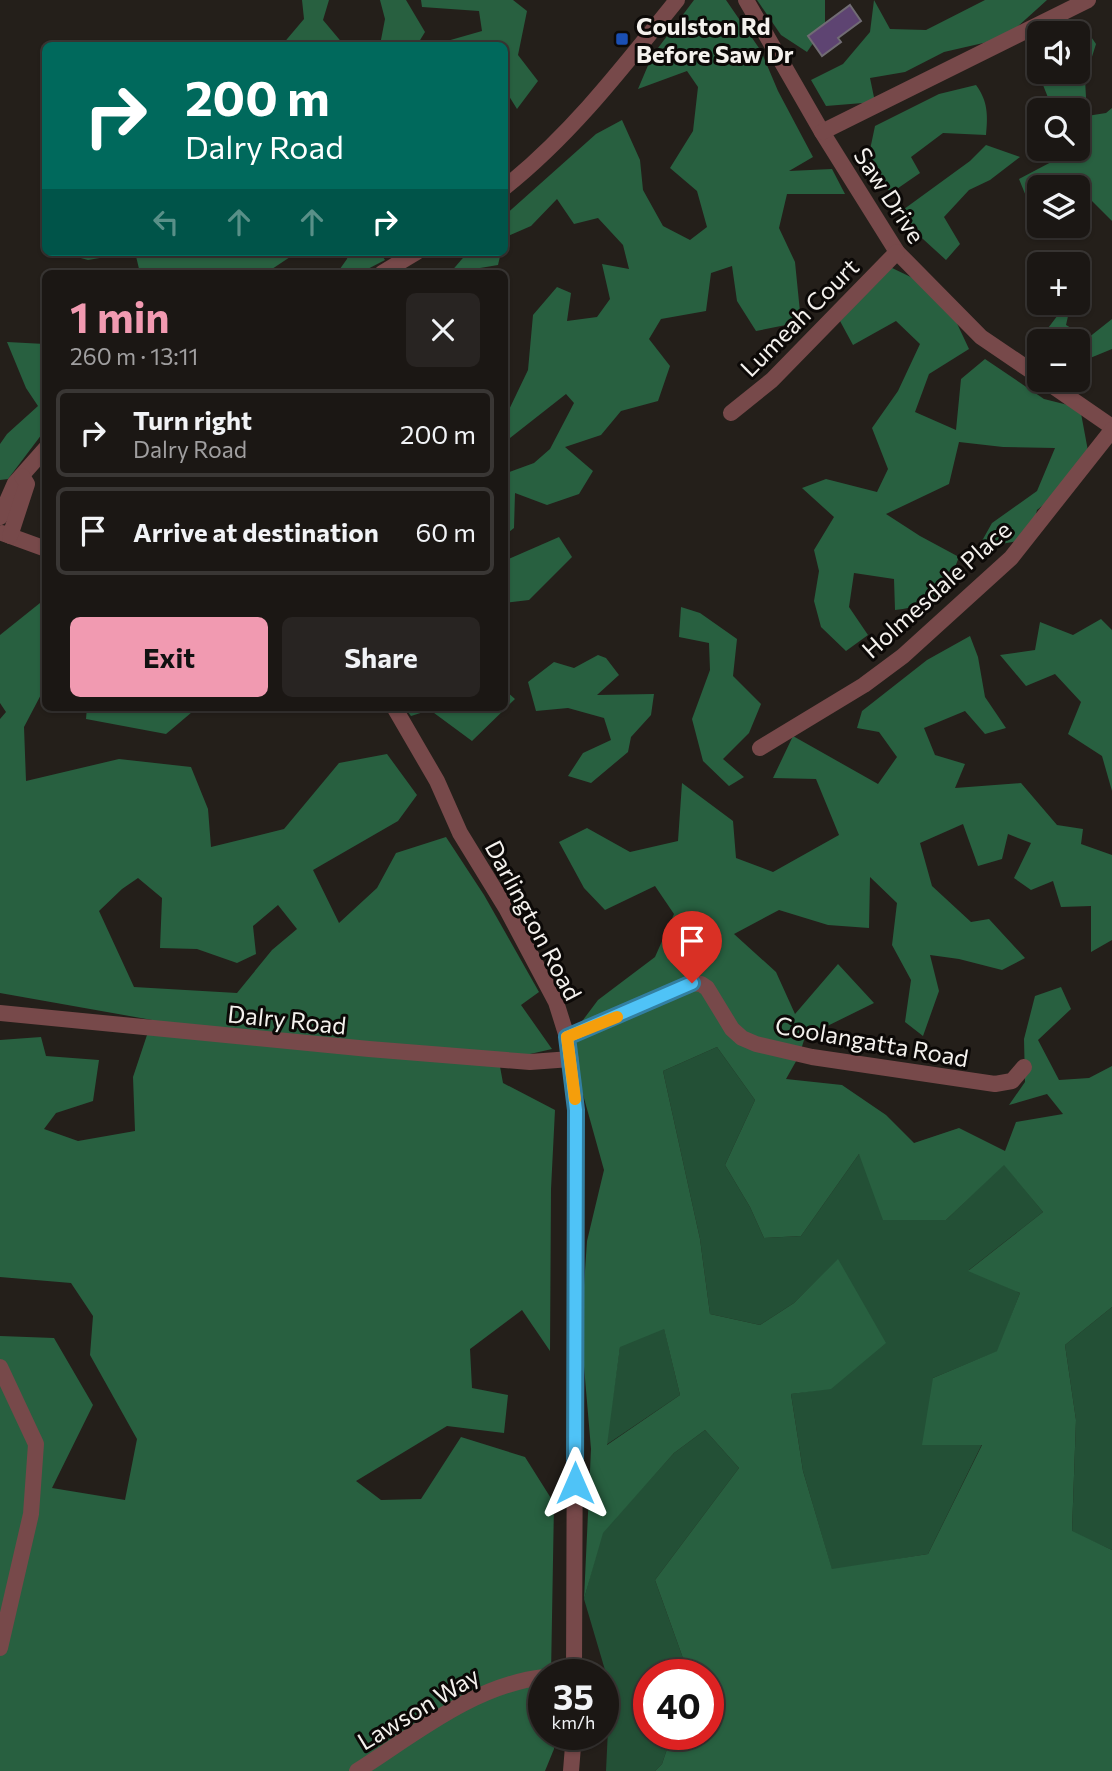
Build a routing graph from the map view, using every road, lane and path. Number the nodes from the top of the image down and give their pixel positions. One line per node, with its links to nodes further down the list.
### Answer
1 (677, 0): 5 (street)
2 (746, 0): 4 (street, Saw Drive)
3 (1088, 0): 4 (street)
4 (822, 132): 6 (street, Saw Drive)
5 (508, 184)
6 (897, 252): 9 (street, Saw Drive); 11 (street, Lumeah Court)
7 (410, 256): 8 (street)
8 (387, 270)
9 (1027, 368)
10 (1062, 392): 12 (street, Saw Drive)
11 (732, 413)
12 (1112, 428): 19 (street, Holmesdale Place)
13 (42, 453): 14 (street)
14 (23, 476): 15 (street); 16 (street)
15 (0, 517)
16 (5, 534): 17 (street)
17 (42, 548)
18 (396, 711): 21 (street, Darlington Road)
19 (760, 748)
20 (0, 1013): 22 (street, Dalry Road)
21 (567, 1037): 22 (street, Darlington Road); 23 (street, Coolangatta Road)
22 (571, 1059): 26 (street, Darlington Road)
23 (1024, 1067)
24 (0, 1367): 25 (street)
25 (0, 1648)
26 (574, 1659)
27 (528, 1680): 29 (street, Lawson Way)
28 (573, 1750): 30 (street)
29 (357, 1771)
30 (571, 1771)

